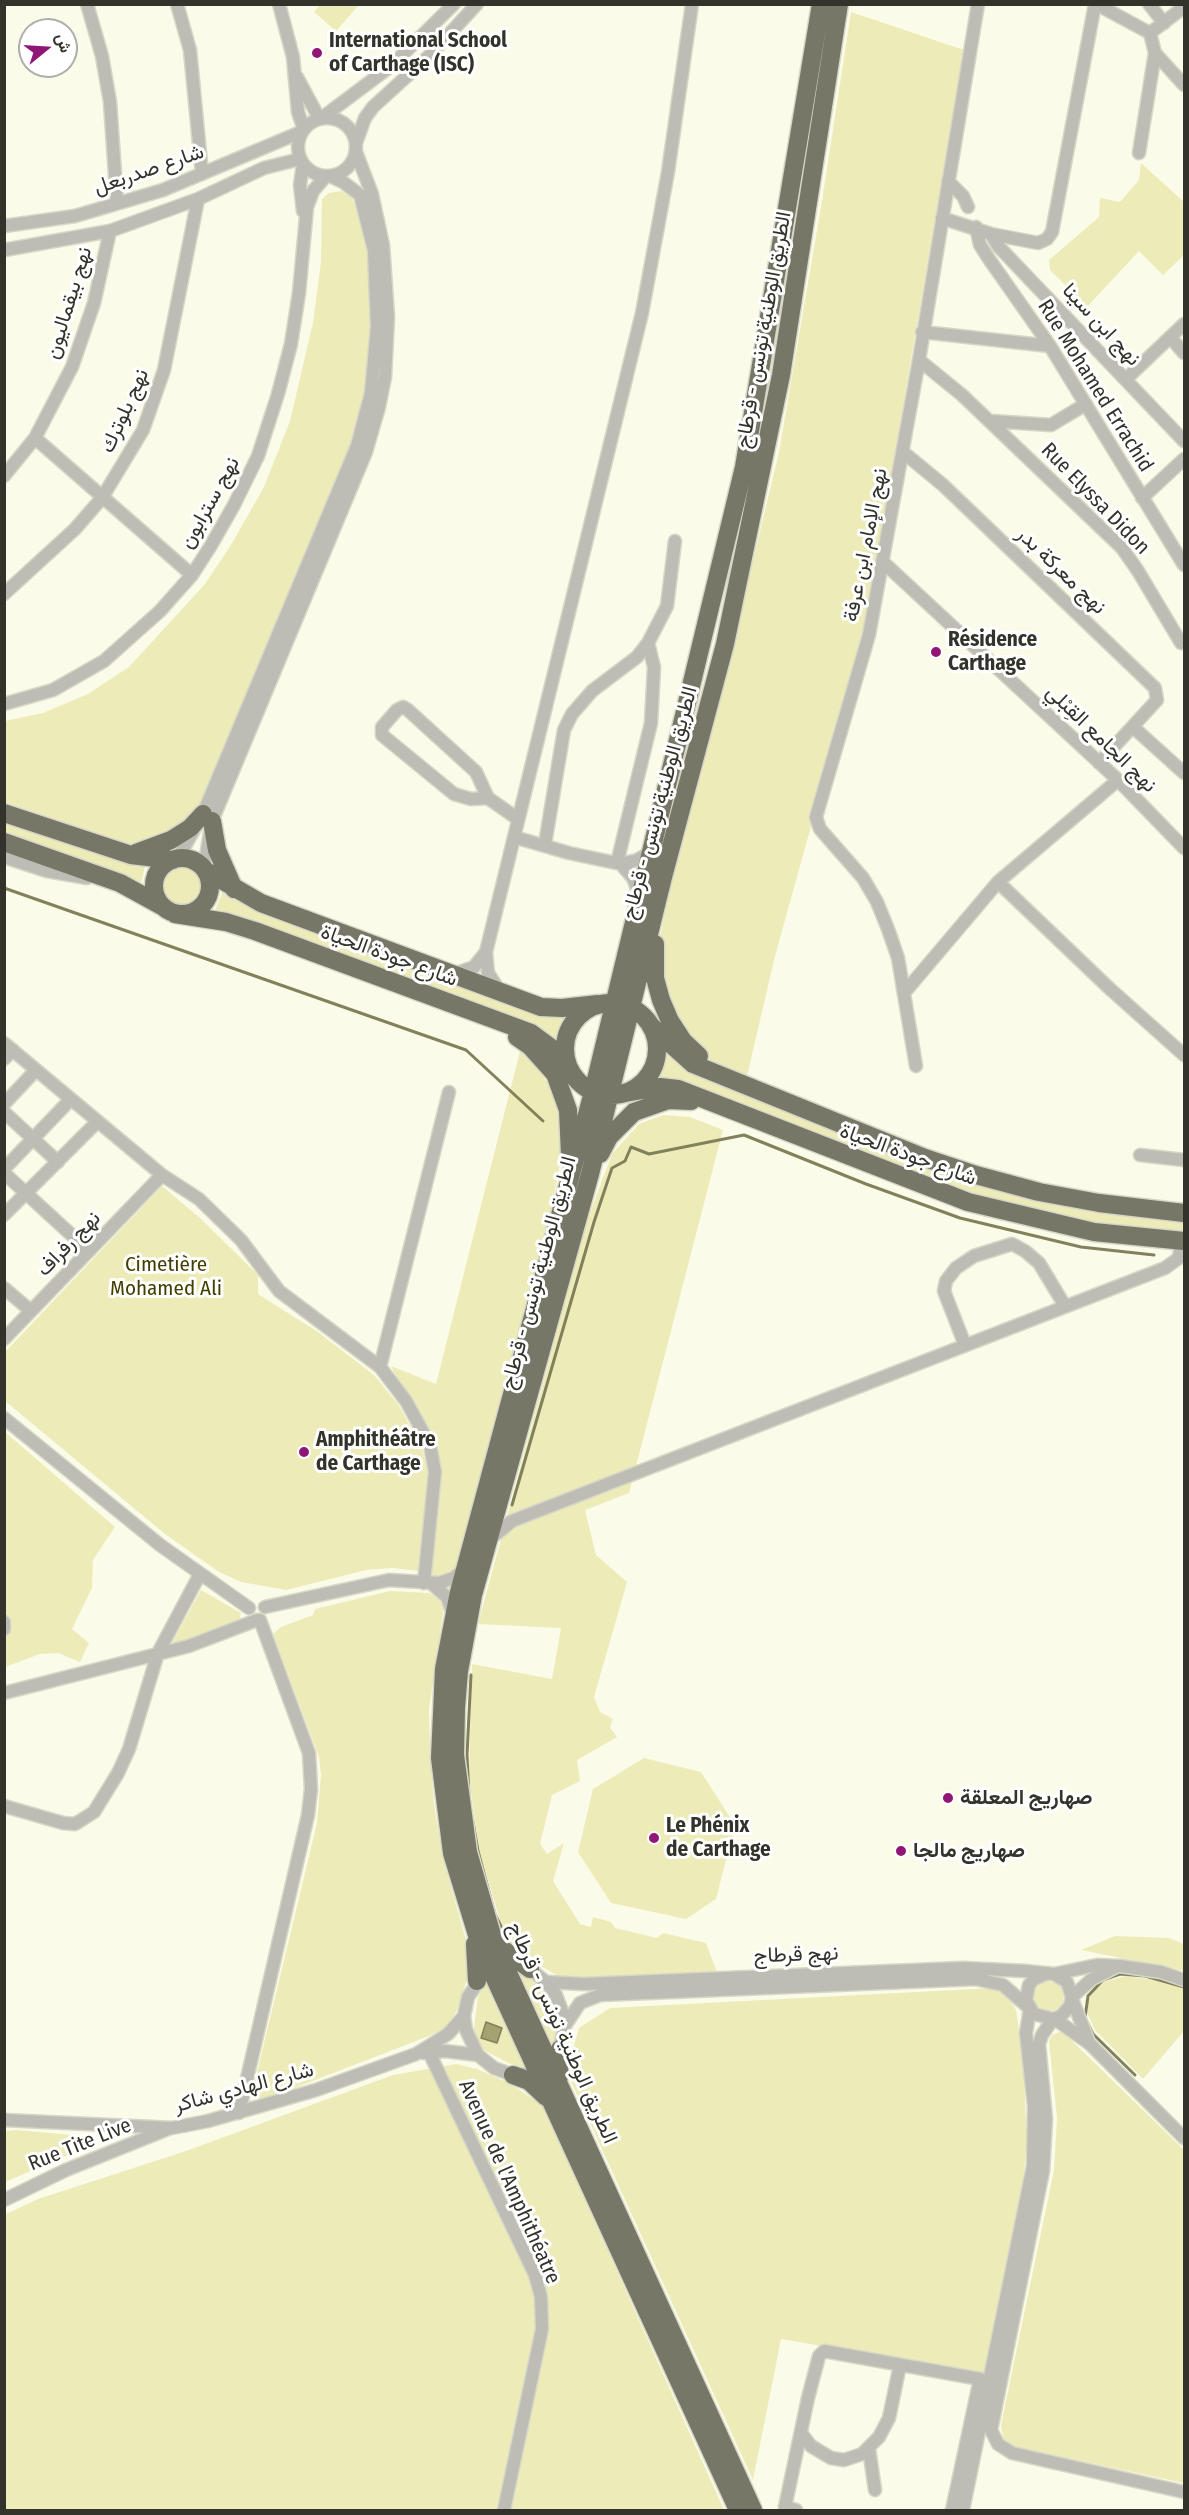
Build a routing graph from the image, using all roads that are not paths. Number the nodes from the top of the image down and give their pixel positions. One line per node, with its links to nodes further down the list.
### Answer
1 (87, 4): 27 (street)
2 (177, 4): 23 (street)
3 (279, 4): 16 (street)
4 (454, 4): 18 (street)
5 (477, 4): 20 (street)
6 (692, 4): 60 (street)
7 (821, 4): 74 (highway, الطريق الوطنية تونس - قرطاج)
8 (839, 4): 80 (highway, الطريق الوطنية تونس - قرطاج)
9 (978, 4): 25 (street, نهج الإمام ابن عرفة)
10 (1095, 4): 14 (street); 34 (street)
11 (1149, 4): 13 (street)
12 (1185, 7): 13 (street)
13 (1164, 23): 14 (street)
14 (1150, 33): 15 (street)
15 (1155, 53): 17 (street); 21 (street)
16 (296, 76): 18 (street); 19 (street)
17 (1185, 85)
18 (321, 118): 19 (street); 20 (street)
19 (302, 130): 22 (street); 23 (street, شارع صدربعل)
20 (356, 148): 24 (street); 68 (street)
21 (1139, 153)
22 (301, 161): 24 (street); 26 (street, شارع صدربعل); 30 (street, نهج سترابون)
23 (202, 174): 27 (street, شارع صدربعل)
24 (328, 176): 30 (street, نهج سترابون); 68 (street)
25 (948, 181): 28 (street); 29 (street, نهج الإمام ابن عرفة)
26 (198, 199): 33 (street, شارع صدربعل); 50 (street, نهج بلوترك)
27 (117, 203): 31 (street, شارع صدربعل)
28 (968, 207)
29 (942, 218): 32 (street); 37 (street, نهج الإمام ابن عرفة)
30 (305, 222): 55 (street, نهج سترابون)
31 (4, 226)
32 (976, 227): 34 (street); 39 (street, Rue Mohamed Errachid)
33 (110, 231): 35 (street, شارع صدربعل); 45 (street, نهج بيقماليون)
34 (991, 234): 42 (street, نهج ابن سينا)
35 (4, 250)
36 (1185, 324): 38 (street)
37 (922, 332): 39 (street); 41 (street, نهج الإمام ابن عرفة)
38 (1170, 337): 40 (street); 42 (street)
39 (1050, 346): 43 (street, Rue Mohamed Errachid)
40 (1185, 353)
41 (919, 360): 44 (street, Rue Elyssa Didon); 47 (street, نهج الإمام ابن عرفة)
42 (1126, 379): 46 (street, نهج ابن سينا)
43 (1086, 404): 44 (street, Rue Elyssa Didon); 51 (street, Rue Mohamed Errachid)
44 (990, 421): 58 (street, Rue Elyssa Didon)
45 (35, 438): 49 (street, نهج بيقماليون); 50 (street)
46 (1185, 441)
47 (903, 452): 53 (street, نهج الإمام ابن عرفة); 61 (street, نهج معركة بدر)
48 (1185, 459): 51 (street)
49 (4, 476)
50 (102, 498): 55 (street); 56 (street, نهج بلوترك)
51 (1142, 498): 54 (street, Rue Mohamed Errachid)
52 (675, 541): 57 (street)
53 (883, 562): 63 (street, نهج الجامع القِبْلي); 90 (street, نهج الإمام ابن عرفة)
54 (1184, 563)
55 (192, 575): 59 (street, نهج سترابون)
56 (4, 594)
57 (648, 643): 62 (street); 78 (street)
58 (1181, 643)
59 (4, 704)
60 (542, 723): 62 (street); 69 (street)
61 (1133, 727): 63 (street, نهج معركة بدر); 64 (street)
62 (564, 730): 72 (street)
63 (1100, 763): 65 (street, نهج الجامع القِبْلي)
64 (1185, 773)
65 (1118, 780): 73 (street, نهج الجامع القِبْلي); 81 (street)
66 (488, 798): 66 (street); 69 (street)
67 (4, 813): 75 (highway, شارع جودة الحياة)
68 (208, 817): 75 (highway); 77 (street); 79 (street); 83 (highway)
69 (518, 819): 70 (street)
70 (514, 837): 72 (street); 86 (street)
71 (4, 842): 82 (highway, شارع جودة الحياة)
72 (545, 844): 78 (street)
73 (1185, 848)
74 (651, 852): 78 (street); 84 (highway, الطريق الوطنية تونس - قرطاج)
75 (131, 855): 77 (highway, شارع جودة الحياة)
76 (4, 857): 82 (street)
77 (176, 859): 79 (highway, شارع جودة الحياة); 85 (highway)
78 (619, 864): 84 (street)
79 (205, 870): 83 (highway, شارع جودة الحياة); 85 (highway)
80 (663, 877): 91 (highway, الطريق الوطنية تونس - قرطاج); 100 (highway)
81 (998, 882): 90 (street); 96 (street)
82 (120, 883): 85 (highway, شارع جودة الحياة)
83 (234, 889): 87 (highway, شارع جودة الحياة)
84 (640, 898): 88 (highway, الطريق الوطنية تونس - قرطاج)
85 (169, 910): 93 (highway, شارع جودة الحياة)
86 (486, 952): 87 (street); 89 (street)
87 (454, 974): 89 (highway, شارع جودة الحياة)
88 (620, 979): 91 (highway, الطريق الوطنية تونس - قرطاج); 92 (highway)
89 (499, 990): 92 (highway, شارع جودة الحياة)
90 (904, 993): 97 (street, نهج الإمام ابن عرفة)
91 (614, 1005): 92 (highway, شارع جودة الحياة); 94 (highway, شارع جودة الحياة); 99 (highway); 102 (highway, الطريق الوطنية تونس - قرطاج)
92 (574, 1007)
93 (477, 1012): 99 (highway, شارع جودة الحياة); 114 (highway)
94 (651, 1026): 100 (highway, شارع جودة الحياة); 102 (highway)
95 (7, 1051): 98 (street)
96 (1185, 1055)
97 (916, 1066)
98 (36, 1070): 103 (street); 105 (street)
99 (571, 1073): 102 (highway, شارع جودة الحياة)
100 (720, 1075): 116 (highway, شارع جودة الحياة)
101 (449, 1092): 125 (street)
102 (609, 1094): 104 (highway, شارع جودة الحياة); 112 (highway, الطريق الوطنية تونس - قرطاج); 114 (highway, الطريق الوطنية تونس - قرطاج)
103 (71, 1099): 106 (street); 107 (street)
104 (708, 1103): 112 (highway); 118 (highway, شارع جودة الحياة)
105 (5, 1112): 107 (street)
106 (97, 1122): 110 (street); 113 (street)
107 (34, 1139): 110 (street); 111 (street)
108 (1140, 1155): 109 (street)
109 (1185, 1160)
110 (58, 1161): 115 (street)
111 (4, 1171): 115 (street)
112 (590, 1174): 127 (highway, الطريق الوطنية تونس - قرطاج)
113 (162, 1175): 119 (street, نهج رفراف); 125 (street)
114 (570, 1176): 128 (highway, الطريق الوطنية تونس - قرطاج)
115 (26, 1193): 117 (street); 119 (street)
116 (1185, 1213)
117 (4, 1215)
118 (1183, 1240): 121 (street)
119 (89, 1251): 122 (street, نهج رفراف)
120 (4, 1287): 122 (street)
121 (1065, 1306): 124 (street); 124 (street)
122 (31, 1311): 123 (street, نهج رفراف)
123 (4, 1339)
124 (965, 1345): 127 (street)
125 (380, 1366): 130 (street)
126 (4, 1418): 129 (street)
127 (489, 1540): 141 (highway, الطريق الوطنية تونس - قرطاج)
128 (465, 1568): 130 (street); 133 (highway, الطريق الوطنية تونس - قرطاج)
129 (200, 1574): 132 (street); 137 (street)
130 (428, 1583): 131 (street); 133 (street)
131 (265, 1607): 132 (street); 134 (street)
132 (249, 1608): 134 (street)
133 (453, 1616): 140 (highway, الطريق الوطنية تونس - قرطاج)
134 (259, 1620): 137 (street); 161 (street)
135 (4, 1622): 136 (street)
136 (4, 1629)
137 (158, 1653): 138 (street); 139 (street)
138 (4, 1693)
139 (4, 1806)
140 (474, 1928): 142 (highway, الطريق الوطنية تونس - قرطاج); 147 (highway)
141 (494, 1942): 142 (highway, الطريق الوطنية تونس - قرطاج); 144 (highway)
142 (496, 1964): 144 (street); 147 (street); 158 (highway, الطريق الوطنية تونس - قرطاج)
143 (1120, 1966): 145 (street, نهج قرطاج); 146 (street, نهج قرطاج); 149 (street)
144 (530, 1969): 148 (street)
145 (1051, 1974): 148 (street, نهج قرطاج); 149 (street); 150 (street)
146 (1185, 1980)
147 (477, 1981): 151 (street)
148 (546, 1982): 153 (street)
149 (1072, 1998): 152 (street); 154 (street)
150 (1029, 2008): 152 (street); 153 (street, نهج قرطاج); 167 (street)
151 (464, 2016): 156 (street); 157 (street)
152 (1054, 2019): 154 (street); 167 (street)
153 (564, 2027): 155 (street)
154 (1090, 2044): 164 (street)
155 (560, 2049): 158 (street); 160 (highway)
156 (424, 2051): 157 (street); 161 (street, شارع الهادي شاكر); 172 (street, Avenue de l'Amphithéatre)
157 (478, 2055): 159 (street)
158 (545, 2069): 159 (street); 160 (highway, الطريق الوطنية تونس - قرطاج)
159 (513, 2075): 160 (highway)
160 (556, 2097): 173 (highway, الطريق الوطنية تونس - قرطاج); 174 (highway, الطريق الوطنية تونس - قرطاج)
161 (239, 2113): 163 (street, شارع الهادي شاكر)
162 (4, 2120): 163 (street, شارع الهادي شاكر)
163 (172, 2128): 165 (street, Rue Tite Live)
164 (1185, 2138)
165 (4, 2200)
166 (900, 2365): 167 (street); 168 (street); 169 (street)
167 (990, 2381): 171 (street); 176 (street); 177 (street)
168 (801, 2433): 169 (street); 175 (street)
169 (869, 2449): 170 (street)
170 (875, 2490)
171 (1185, 2492)
172 (504, 2511)
173 (738, 2511)
174 (753, 2511)
175 (796, 2511)
176 (952, 2511)
177 (963, 2511)

